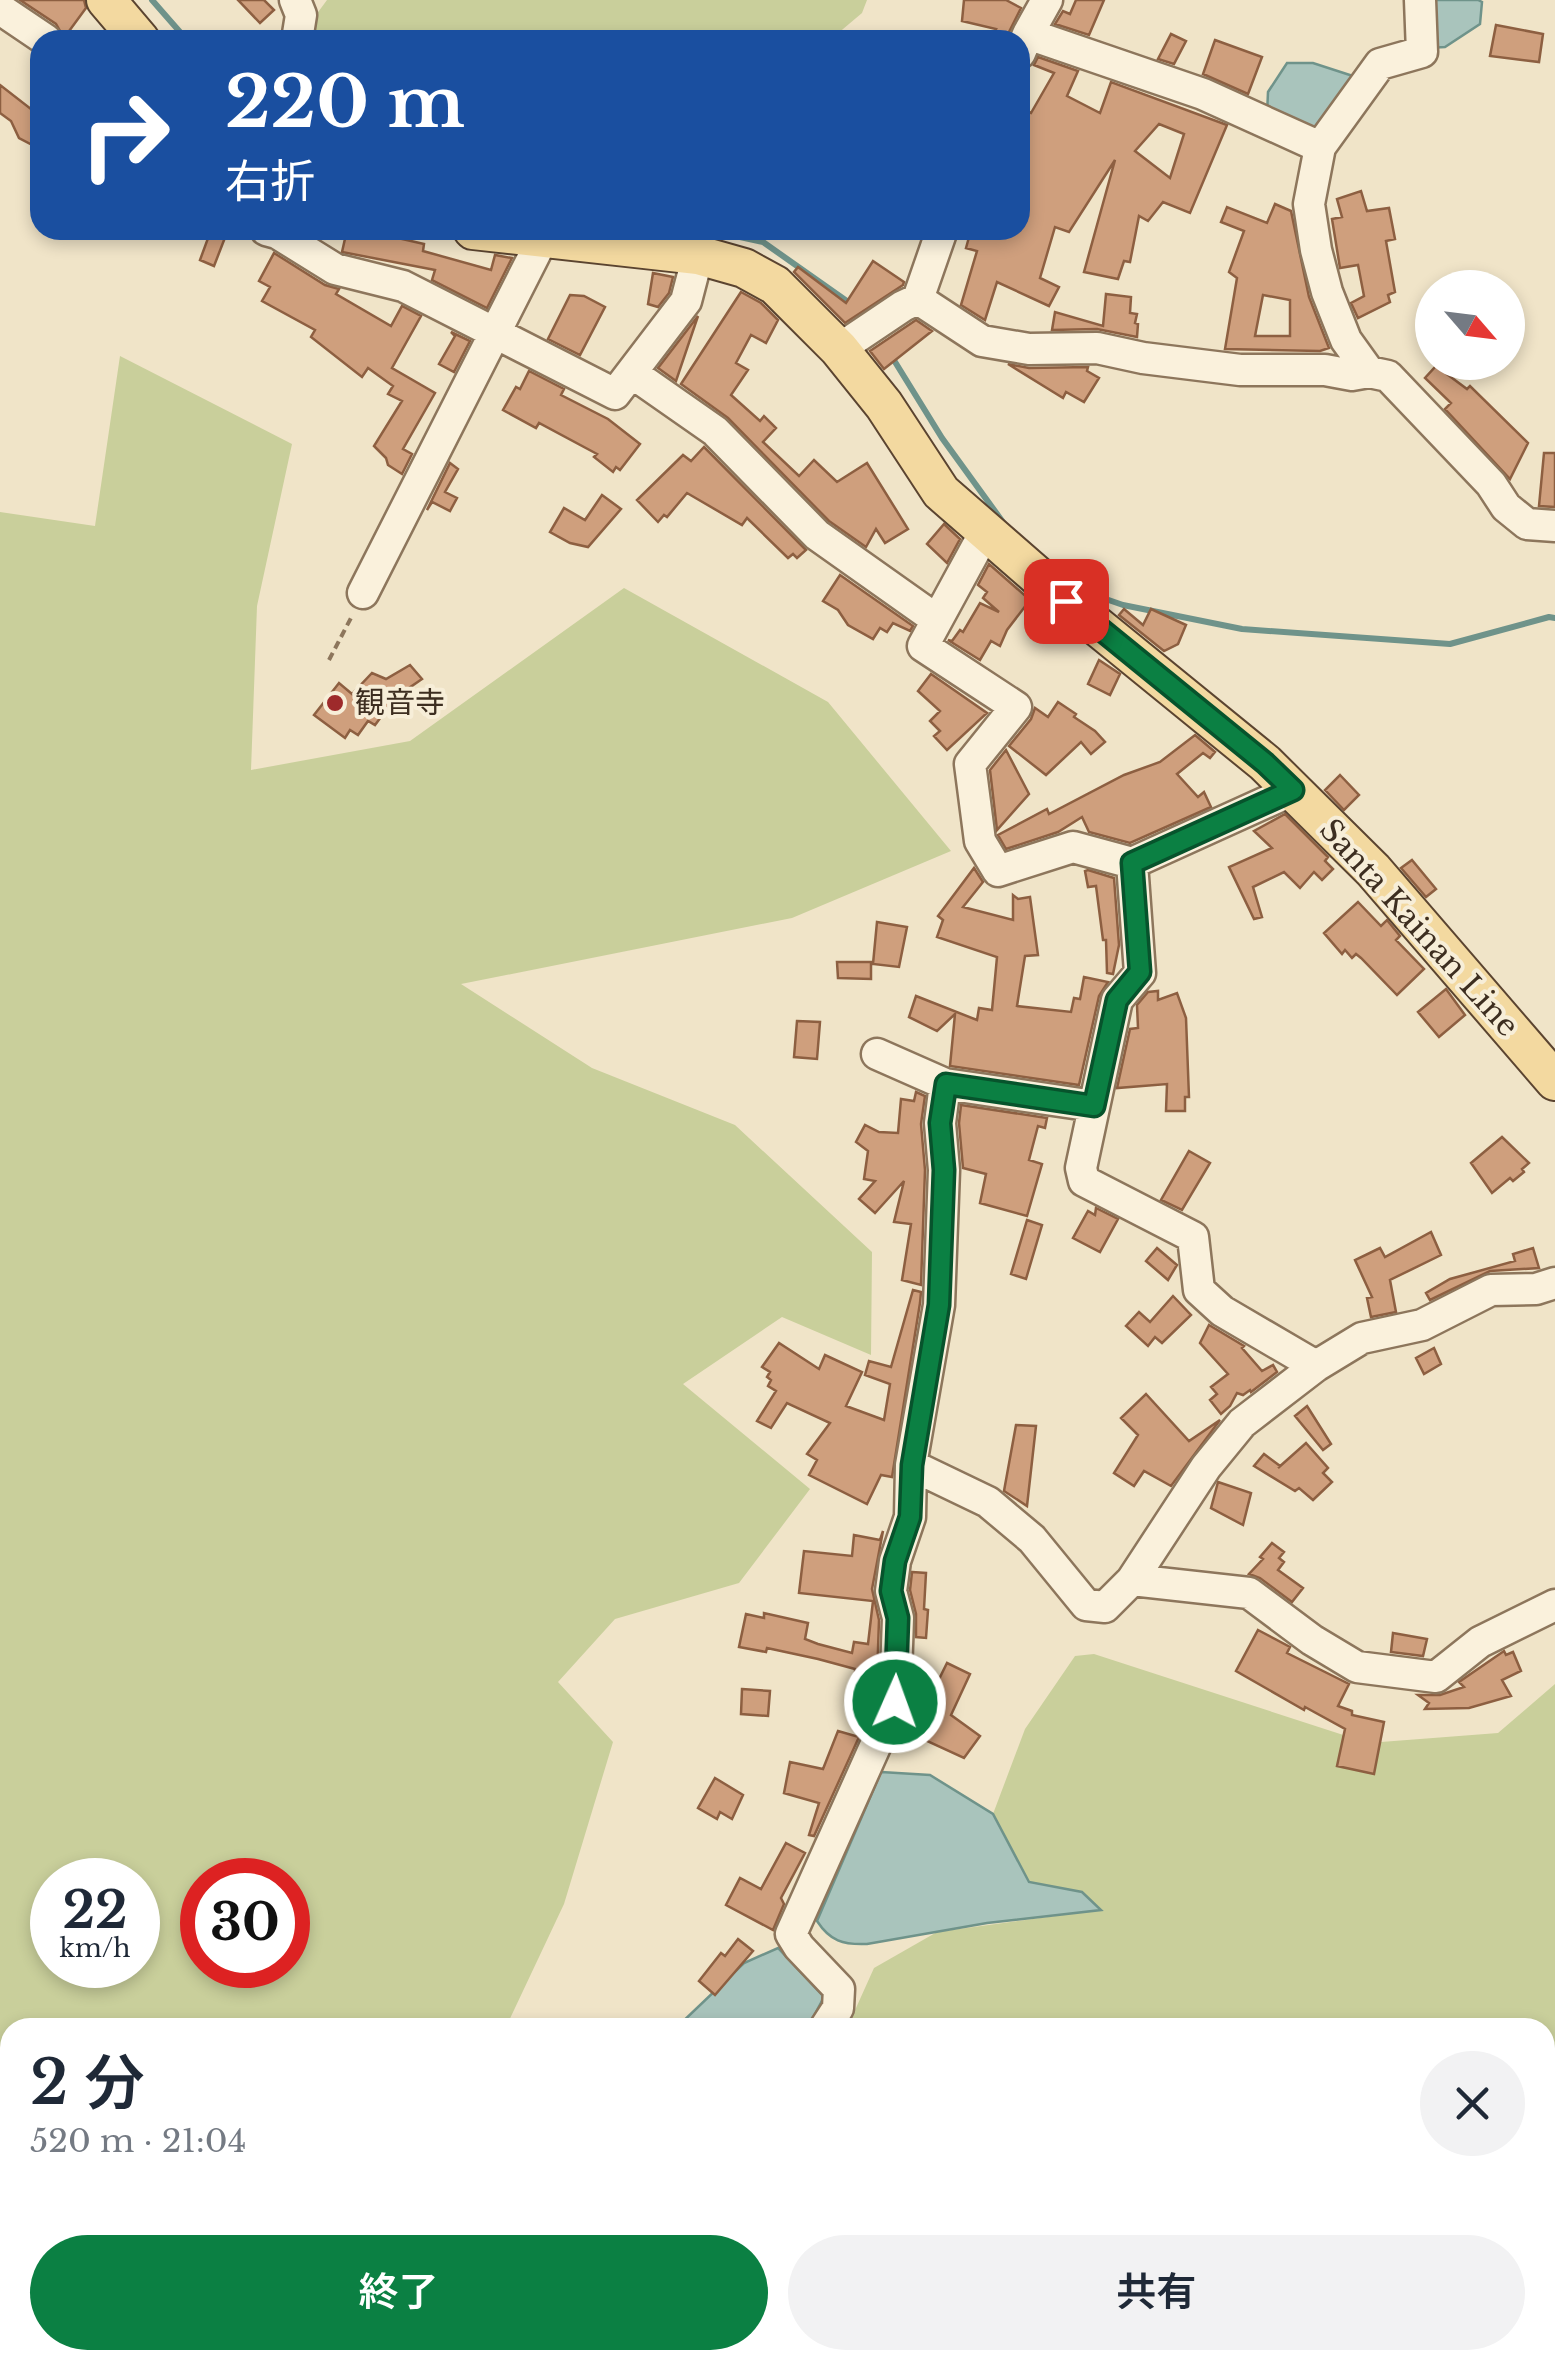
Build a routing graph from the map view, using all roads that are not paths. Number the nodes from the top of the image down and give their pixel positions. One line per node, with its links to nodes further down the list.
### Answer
1 (106, 0): 7 (main road)
2 (295, 0): 8 (street)
3 (1047, 0): 9 (street)
4 (1420, 0): 11 (street)
5 (0, 8): 6 (street)
6 (32, 30)
7 (132, 30)
8 (299, 30)
9 (1030, 32)
10 (1030, 45): 11 (street)
11 (1320, 147): 21 (street)
12 (288, 240): 18 (street)
13 (542, 240): 18 (street)
14 (561, 240): 16 (main road, Santa Kainan Line)
15 (939, 240): 17 (street)
16 (698, 255): 19 (main road, Santa Kainan Line); 20 (street)
17 (918, 299): 19 (street); 21 (street)
18 (495, 333): 20 (street); 24 (street)
19 (838, 349): 23 (main road, Santa Kainan Line)
20 (632, 372): 25 (street)
21 (1369, 372): 22 (street)
22 (1555, 526)
23 (984, 532): 25 (street); 26 (main road, Santa Kainan Line)
24 (363, 594)
25 (937, 620): 27 (street)
26 (1293, 790): 27 (street); 29 (main road, Santa Kainan Line)
27 (1132, 863): 31 (street)
28 (876, 1054): 30 (street)
29 (1555, 1081)
30 (946, 1084): 31 (street); 34 (street)
31 (1094, 1106): 33 (street)
32 (1555, 1282): 33 (street)
33 (1316, 1366): 35 (street)
34 (912, 1465): 35 (street); 37 (street)
35 (1132, 1580): 36 (street)
36 (1555, 1605)
37 (831, 2018)

